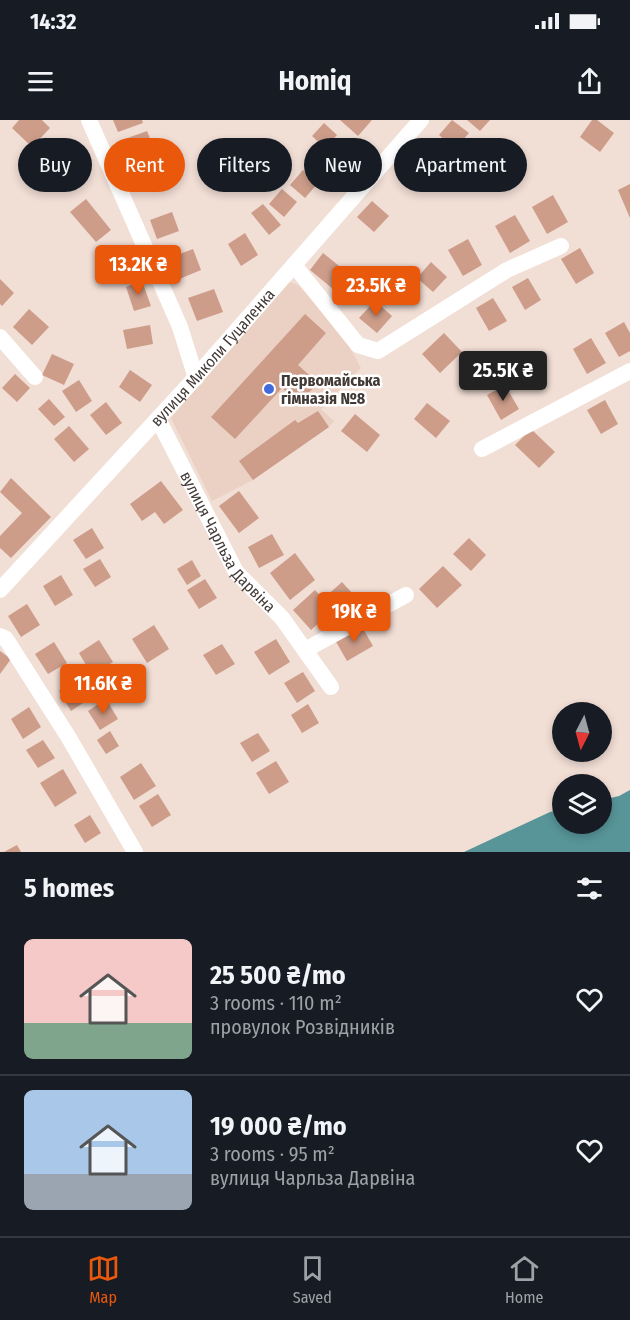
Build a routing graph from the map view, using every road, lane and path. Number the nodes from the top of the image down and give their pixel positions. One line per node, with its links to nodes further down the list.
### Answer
1 (89, 120): 8 (street)
2 (421, 120): 4 (street, вулиця Миколи Гуцаленка)
3 (561, 246): 4 (street)
4 (294, 265): 8 (street, вулиця Миколи Гуцаленка)
5 (0, 337): 7 (street)
6 (630, 371): 10 (street)
7 (35, 377)
8 (196, 378): 9 (street, вулиця Миколи Гуцаленка)
9 (158, 419): 11 (street, вулиця Миколи Гуцаленка); 14 (street, вулиця Чарльза Дарвіна)
10 (482, 449)
11 (0, 590)
12 (406, 595): 14 (street)
13 (0, 636): 16 (street)
14 (304, 650): 15 (street, вулиця Чарльза Дарвіна)
15 (331, 687)
16 (135, 852)

